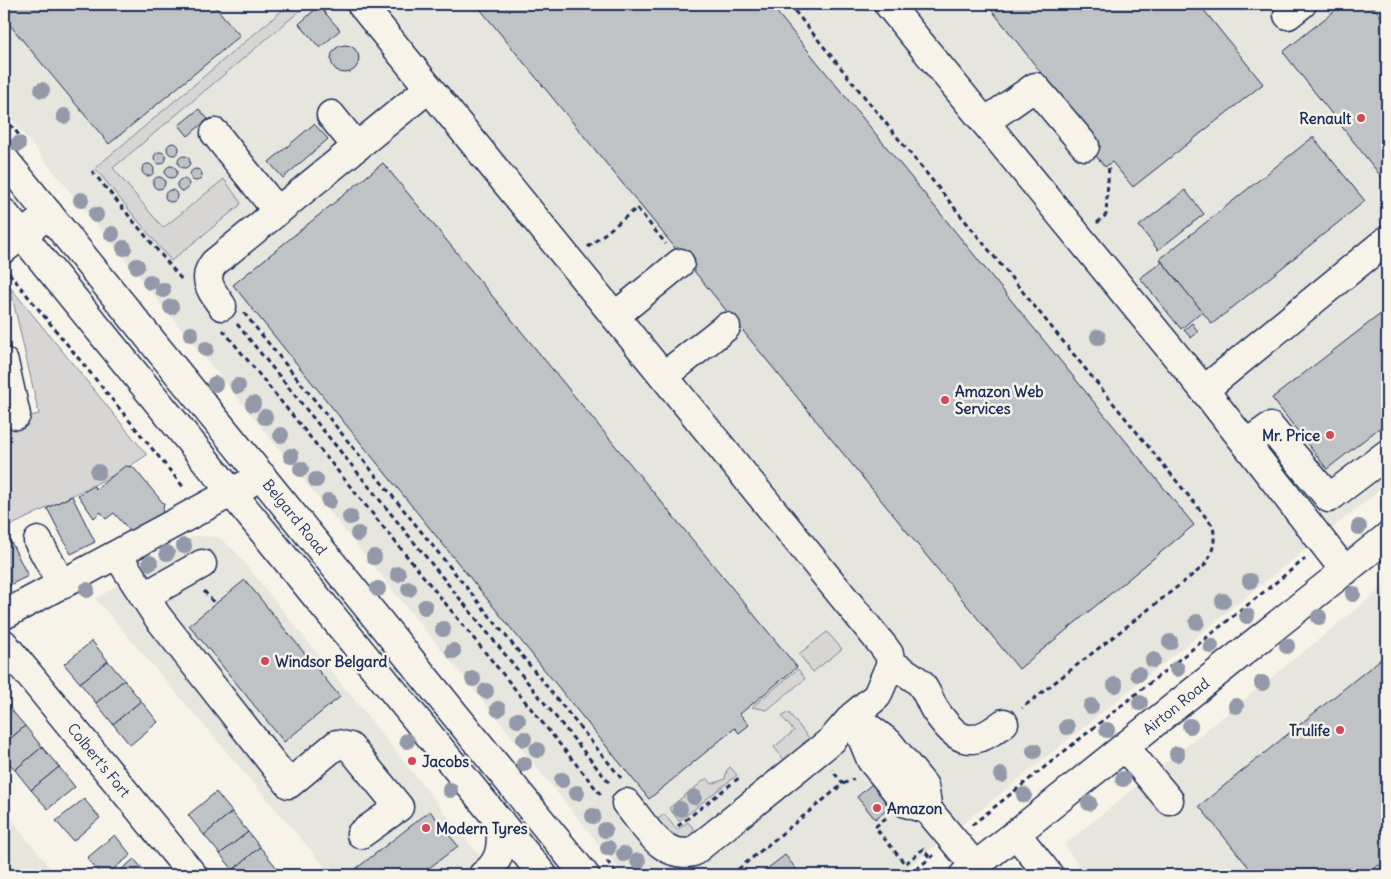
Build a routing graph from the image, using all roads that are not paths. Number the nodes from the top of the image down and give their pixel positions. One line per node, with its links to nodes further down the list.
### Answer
1 (361, 4): 3 (street)
2 (888, 4): 5 (street)
3 (429, 88): 7 (street); 17 (street)
4 (331, 115): 7 (street)
5 (985, 122): 8 (street); 21 (street)
6 (215, 133): 10 (street)
7 (357, 146): 10 (street)
8 (1085, 146)
9 (4, 159): 12 (street, Belgard Road)
10 (278, 211): 16 (street)
11 (4, 213): 14 (street)
12 (48, 214): 14 (street); 25 (street, Belgard Road)
13 (1387, 240): 21 (street)
14 (13, 242): 26 (street)
15 (670, 258): 17 (street)
16 (226, 312)
17 (615, 316): 20 (street)
18 (726, 327): 20 (street)
19 (4, 362): 22 (street)
20 (664, 376): 36 (street)
21 (1204, 390): 23 (street)
22 (16, 415)
23 (1246, 444): 24 (street); 31 (street)
24 (1387, 454)
25 (262, 476): 26 (street); 49 (street, Belgard Road)
26 (232, 493): 29 (street); 42 (street)
27 (1387, 537): 31 (street, Airton Road)
28 (38, 541): 32 (street)
29 (118, 556): 32 (street); 33 (street)
30 (202, 564): 33 (street)
31 (1346, 571): 39 (street, Airton Road)
32 (62, 585): 34 (street)
33 (145, 596): 43 (street)
34 (4, 615)
35 (4, 644): 46 (street, Colbert's Fort)
36 (891, 663): 37 (street); 38 (street)
37 (853, 716): 40 (street); 45 (street)
38 (1004, 723)
39 (1126, 746): 41 (street); 44 (street, Airton Road)
40 (619, 796)
41 (1169, 800)
42 (500, 822): 47 (street); 48 (street)
43 (362, 834)
44 (1016, 834): 45 (street, Airton Road); 50 (street)
45 (969, 871)
46 (193, 875)
47 (483, 875)
48 (543, 875)
49 (585, 875)
50 (1049, 875)

